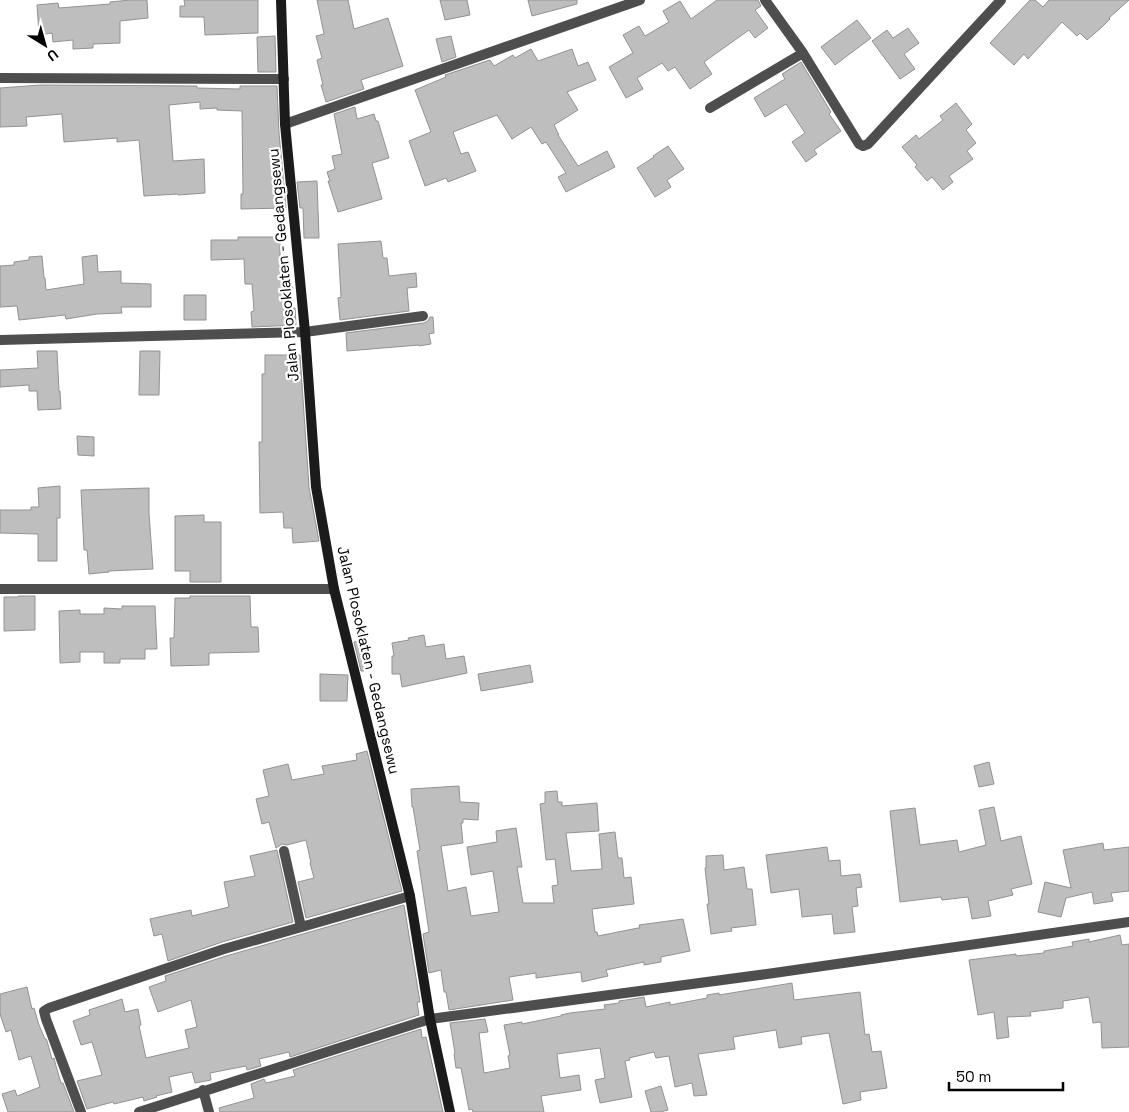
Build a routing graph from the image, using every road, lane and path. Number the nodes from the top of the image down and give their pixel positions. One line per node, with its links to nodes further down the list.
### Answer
1 (281, 0): 7 (main road, Jalan Plosoklaten - Gedangsewu)
2 (640, 0): 9 (street)
3 (765, 0): 5 (street)
4 (1001, 0): 5 (street)
5 (803, 53): 8 (street)
6 (0, 78): 7 (street)
7 (284, 79): 9 (main road, Jalan Plosoklaten - Gedangsewu)
8 (710, 108)
9 (285, 124): 11 (main road, Jalan Plosoklaten - Gedangsewu)
10 (423, 316): 11 (street)
11 (304, 332): 12 (street); 14 (main road, Jalan Plosoklaten - Gedangsewu)
12 (0, 340)
13 (0, 589): 14 (street)
14 (334, 589): 16 (main road, Jalan Plosoklaten - Gedangsewu)
15 (284, 851): 18 (street)
16 (410, 896): 18 (street); 19 (main road, Jalan Plosoklaten - Gedangsewu)
17 (1129, 922): 19 (street)
18 (301, 927): 21 (street)
19 (430, 1019): 20 (street); 24 (main road, Jalan Plosoklaten - Gedangsewu)
20 (204, 1090): 22 (street); 23 (street)
21 (81, 1112)
22 (139, 1112)
23 (209, 1112)
24 (450, 1112)

